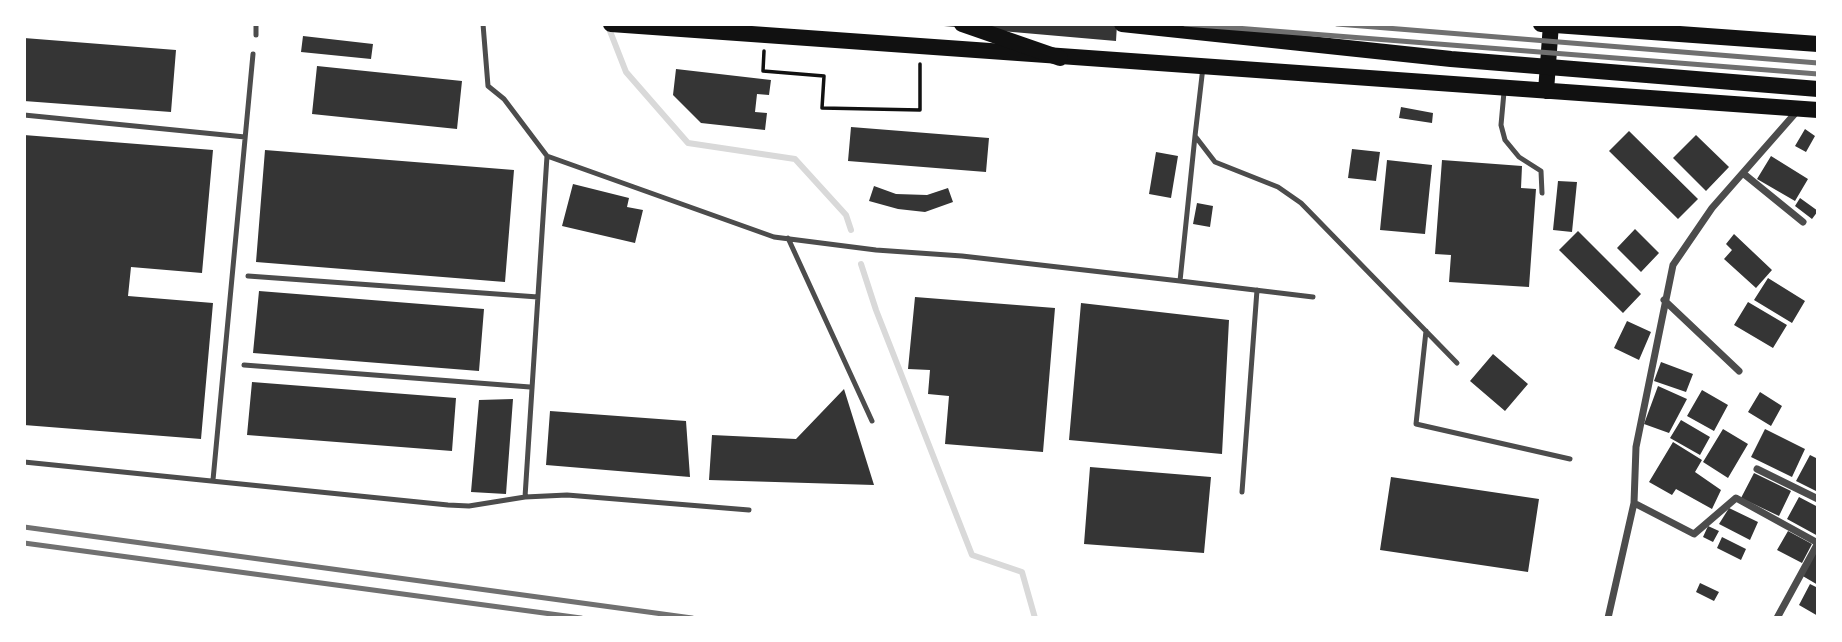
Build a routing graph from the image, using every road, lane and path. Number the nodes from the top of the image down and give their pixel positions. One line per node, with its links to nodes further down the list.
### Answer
1 (256, 24): 9 (lane)
2 (483, 24): 24 (lane)
3 (611, 24): 7 (main road)
4 (962, 24): 14 (main road)
5 (1122, 24): 17 (main road)
6 (1541, 24): 8 (main road)
7 (621, 25): 11 (main road)
8 (1558, 25): 10 (main road); 18 (main road)
9 (256, 35)
10 (1818, 44)
11 (920, 47): 12 (path); 14 (main road)
12 (764, 48)
13 (253, 54): 23 (lane)
14 (1060, 58): 15 (main road)
15 (1203, 67): 16 (main road); 22 (lane)
16 (1505, 88): 18 (main road); 26 (lane)
17 (1818, 89)
18 (1546, 91): 19 (main road)
19 (1800, 108): 20 (main road); 25 (street)
20 (1818, 110)
21 (24, 115): 23 (lane)
22 (1195, 136): 30 (lane); 35 (lane)
23 (245, 137): 44 (lane)
24 (547, 156): 28 (lane); 32 (lane)
25 (1744, 174): 27 (street); 34 (street)
26 (1542, 193)
27 (1803, 222)
28 (788, 238): 30 (lane); 40 (lane)
29 (248, 276): 32 (lane)
30 (1180, 281): 31 (lane)
31 (1257, 290): 33 (lane); 45 (lane)
32 (538, 297): 39 (lane)
33 (1313, 298)
34 (1664, 300): 38 (street); 48 (street)
35 (1426, 331): 36 (lane); 41 (lane)
36 (1457, 363)
37 (244, 365): 39 (lane)
38 (1739, 371)
39 (530, 387): 46 (lane)
40 (872, 421)
41 (1570, 459)
42 (24, 462): 44 (lane)
43 (1756, 469): 47 (street)
44 (213, 481): 46 (lane)
45 (1242, 492)
46 (525, 497): 49 (lane)
47 (1818, 499)
48 (1634, 503): 50 (street); 51 (street)
49 (749, 510)
50 (1817, 542): 52 (street)
51 (1608, 618)
52 (1777, 618)

